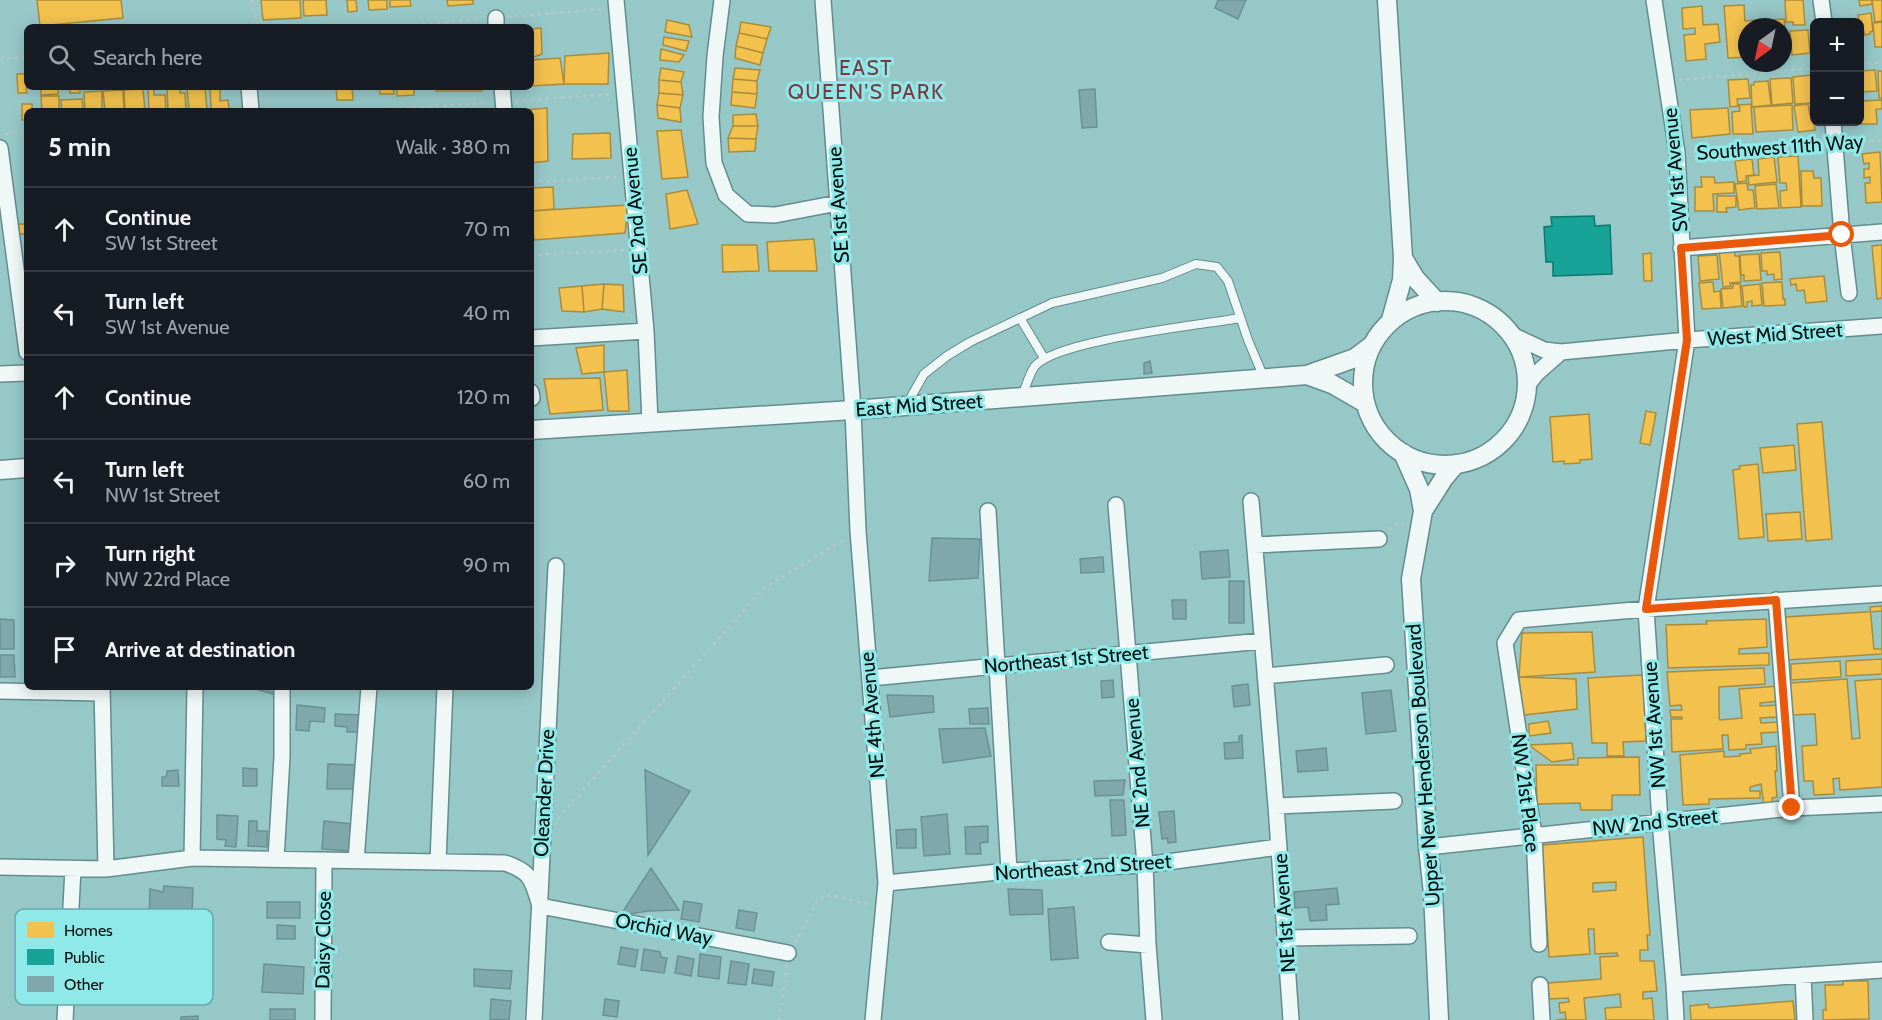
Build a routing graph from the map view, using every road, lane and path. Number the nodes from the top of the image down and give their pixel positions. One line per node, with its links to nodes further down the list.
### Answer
1 (252, 0): 9 (path)
2 (616, 0): 27 (street, SE 2nd Avenue)
3 (722, 0): 29 (street)
4 (823, 0): 29 (street, SE 1st Avenue)
5 (1388, 0): 35 (street)
6 (1654, 0): 15 (street, SW 1st Avenue)
7 (1821, 0): 8 (street)
8 (1823, 18)
9 (265, 24)
10 (24, 57): 11 (path)
11 (0, 59)
12 (1882, 62): 13 (path)
13 (1864, 64)
14 (1810, 68): 15 (path)
15 (1666, 81): 26 (street, SW 1st Avenue)
16 (249, 90): 18 (street)
17 (502, 90): 19 (street)
18 (251, 108)
19 (504, 108)
20 (1833, 126): 24 (street)
21 (24, 133): 22 (path)
22 (0, 135)
23 (1882, 140): 24 (path, Southwest 11th Way)
24 (1834, 144): 26 (path, Southwest 11th Way); 31 (street)
25 (0, 148): 42 (street)
26 (1677, 153): 32 (street, SW 1st Avenue)
27 (632, 176): 28 (path); 33 (street, SE 2nd Avenue)
28 (534, 182)
29 (837, 203): 58 (street, SE 1st Avenue)
30 (1882, 232): 31 (street)
31 (1842, 235): 32 (street); 36 (street)
32 (1681, 248): 46 (street, SW 1st Avenue)
33 (638, 249): 34 (path); 43 (street, SE 2nd Avenue)
34 (534, 255)
35 (1403, 258): 37 (street); 40 (street)
36 (1849, 293)
37 (1437, 302): 40 (street); 44 (street)
38 (1020, 318): 39 (lane); 49 (lane); 57 (lane)
39 (1240, 318): 49 (lane); 53 (lane)
40 (1391, 320): 47 (street)
41 (1882, 326): 46 (street, West Mid Street)
42 (24, 329)
43 (646, 331): 45 (street); 59 (street, SE 2nd Avenue)
44 (1512, 335): 48 (street, West Mid Street); 54 (street)
45 (534, 338)
46 (1687, 340): 48 (street, West Mid Street); 75 (street, SW 1st Avenue)
47 (1371, 346): 52 (street, East Mid Street); 56 (street)
48 (1561, 352): 54 (street)
49 (1044, 358): 55 (lane)
50 (24, 373): 51 (street)
51 (0, 374)
52 (1307, 375): 53 (street, East Mid Street); 56 (street, East Mid Street)
53 (1264, 378): 55 (street, East Mid Street)
54 (1527, 386): 62 (street)
55 (1021, 397): 57 (street, East Mid Street)
56 (1365, 404): 61 (street)
57 (906, 406): 58 (street, East Mid Street)
58 (853, 410): 59 (street, East Mid Street); 69 (street, NE 4th Avenue)
59 (650, 422): 60 (street, East Mid Street)
60 (534, 430)
61 (1403, 453): 62 (street); 68 (street, Upper New Henderson Boulevard)
62 (1456, 464): 68 (street, Upper New Henderson Boulevard)
63 (24, 468): 64 (street)
64 (0, 470)
65 (1251, 501): 71 (street, NE 1st Avenue)
66 (1116, 505): 77 (street, NE 2nd Avenue)
67 (988, 512): 79 (street)
68 (1421, 520): 70 (path); 96 (street, Upper New Henderson Boulevard)
69 (858, 531): 81 (street, NE 4th Avenue); 94 (path)
70 (1379, 539): 71 (street)
71 (1255, 545): 76 (street, NE 1st Avenue)
72 (555, 566): 94 (street, Oleander Drive)
73 (1882, 594): 74 (street)
74 (1776, 600): 75 (street); 91 (street)
75 (1646, 609): 92 (street, NW 1st Avenue); 93 (street, NW 21st Place)
76 (1262, 641): 77 (street, Northeast 1st Street); 80 (street, NE 1st Avenue)
77 (1128, 654): 79 (street, Northeast 1st Street); 102 (street, NE 2nd Avenue)
78 (1386, 665): 80 (street)
79 (997, 666): 81 (street, Northeast 1st Street); 106 (street)
80 (1265, 676): 90 (street, NE 1st Avenue)
81 (870, 678): 107 (street, NE 4th Avenue)
82 (102, 690): 87 (street); 105 (street)
83 (195, 690): 97 (street)
84 (282, 690): 98 (street)
85 (369, 690): 100 (street)
86 (445, 690): 101 (street)
87 (0, 691)
88 (1394, 801): 90 (street)
89 (1882, 804): 91 (street, NW 2nd Street)
90 (1276, 806): 95 (street, NE 1st Avenue)
91 (1792, 808): 92 (street, NW 2nd Street)
92 (1660, 822): 93 (street, NW 2nd Street); 119 (street, NW 1st Avenue)
93 (1534, 835): 96 (street, NW 2nd Street); 114 (street, NW 21st Place)
94 (542, 837): 108 (street, Oleander Drive)
95 (1279, 847): 102 (street, Northeast 2nd Street); 112 (street, NE 1st Avenue)
96 (1428, 847): 129 (street, Upper New Henderson Boulevard)
97 (192, 858): 98 (street); 105 (street)
98 (276, 859): 99 (street)
99 (324, 860): 100 (street); 123 (street, Daisy Close)
100 (356, 861): 101 (street)
101 (438, 862): 108 (street)
102 (1145, 865): 106 (street, Northeast 2nd Street); 115 (street, NE 2nd Avenue)
103 (0, 867): 104 (street)
104 (73, 869): 105 (street); 110 (street)
105 (106, 869)
106 (1009, 871): 107 (street, Northeast 2nd Street)
107 (886, 883): 109 (street, NE 4th Avenue)
108 (540, 906): 116 (street, Orchid Way); 124 (street, Oleander Drive)
109 (884, 907): 116 (path); 126 (street, NE 4th Avenue)
110 (71, 909)
111 (1409, 936): 112 (street)
112 (1285, 938): 128 (street, NE 1st Avenue)
113 (1109, 942): 115 (street)
114 (1539, 944)
115 (1148, 945): 127 (street, NE 2nd Avenue)
116 (788, 953): 125 (path)
117 (1882, 970): 118 (street)
118 (1803, 975): 119 (street); 132 (street)
119 (1674, 984): 131 (street, NW 1st Avenue)
120 (1540, 985): 130 (street)
121 (66, 1005): 122 (street)
122 (65, 1020)
123 (322, 1020)
124 (534, 1020)
125 (779, 1020)
126 (873, 1020)
127 (1154, 1020)
128 (1291, 1020)
129 (1440, 1020)
130 (1542, 1020)
131 (1676, 1020)
132 (1805, 1020)

